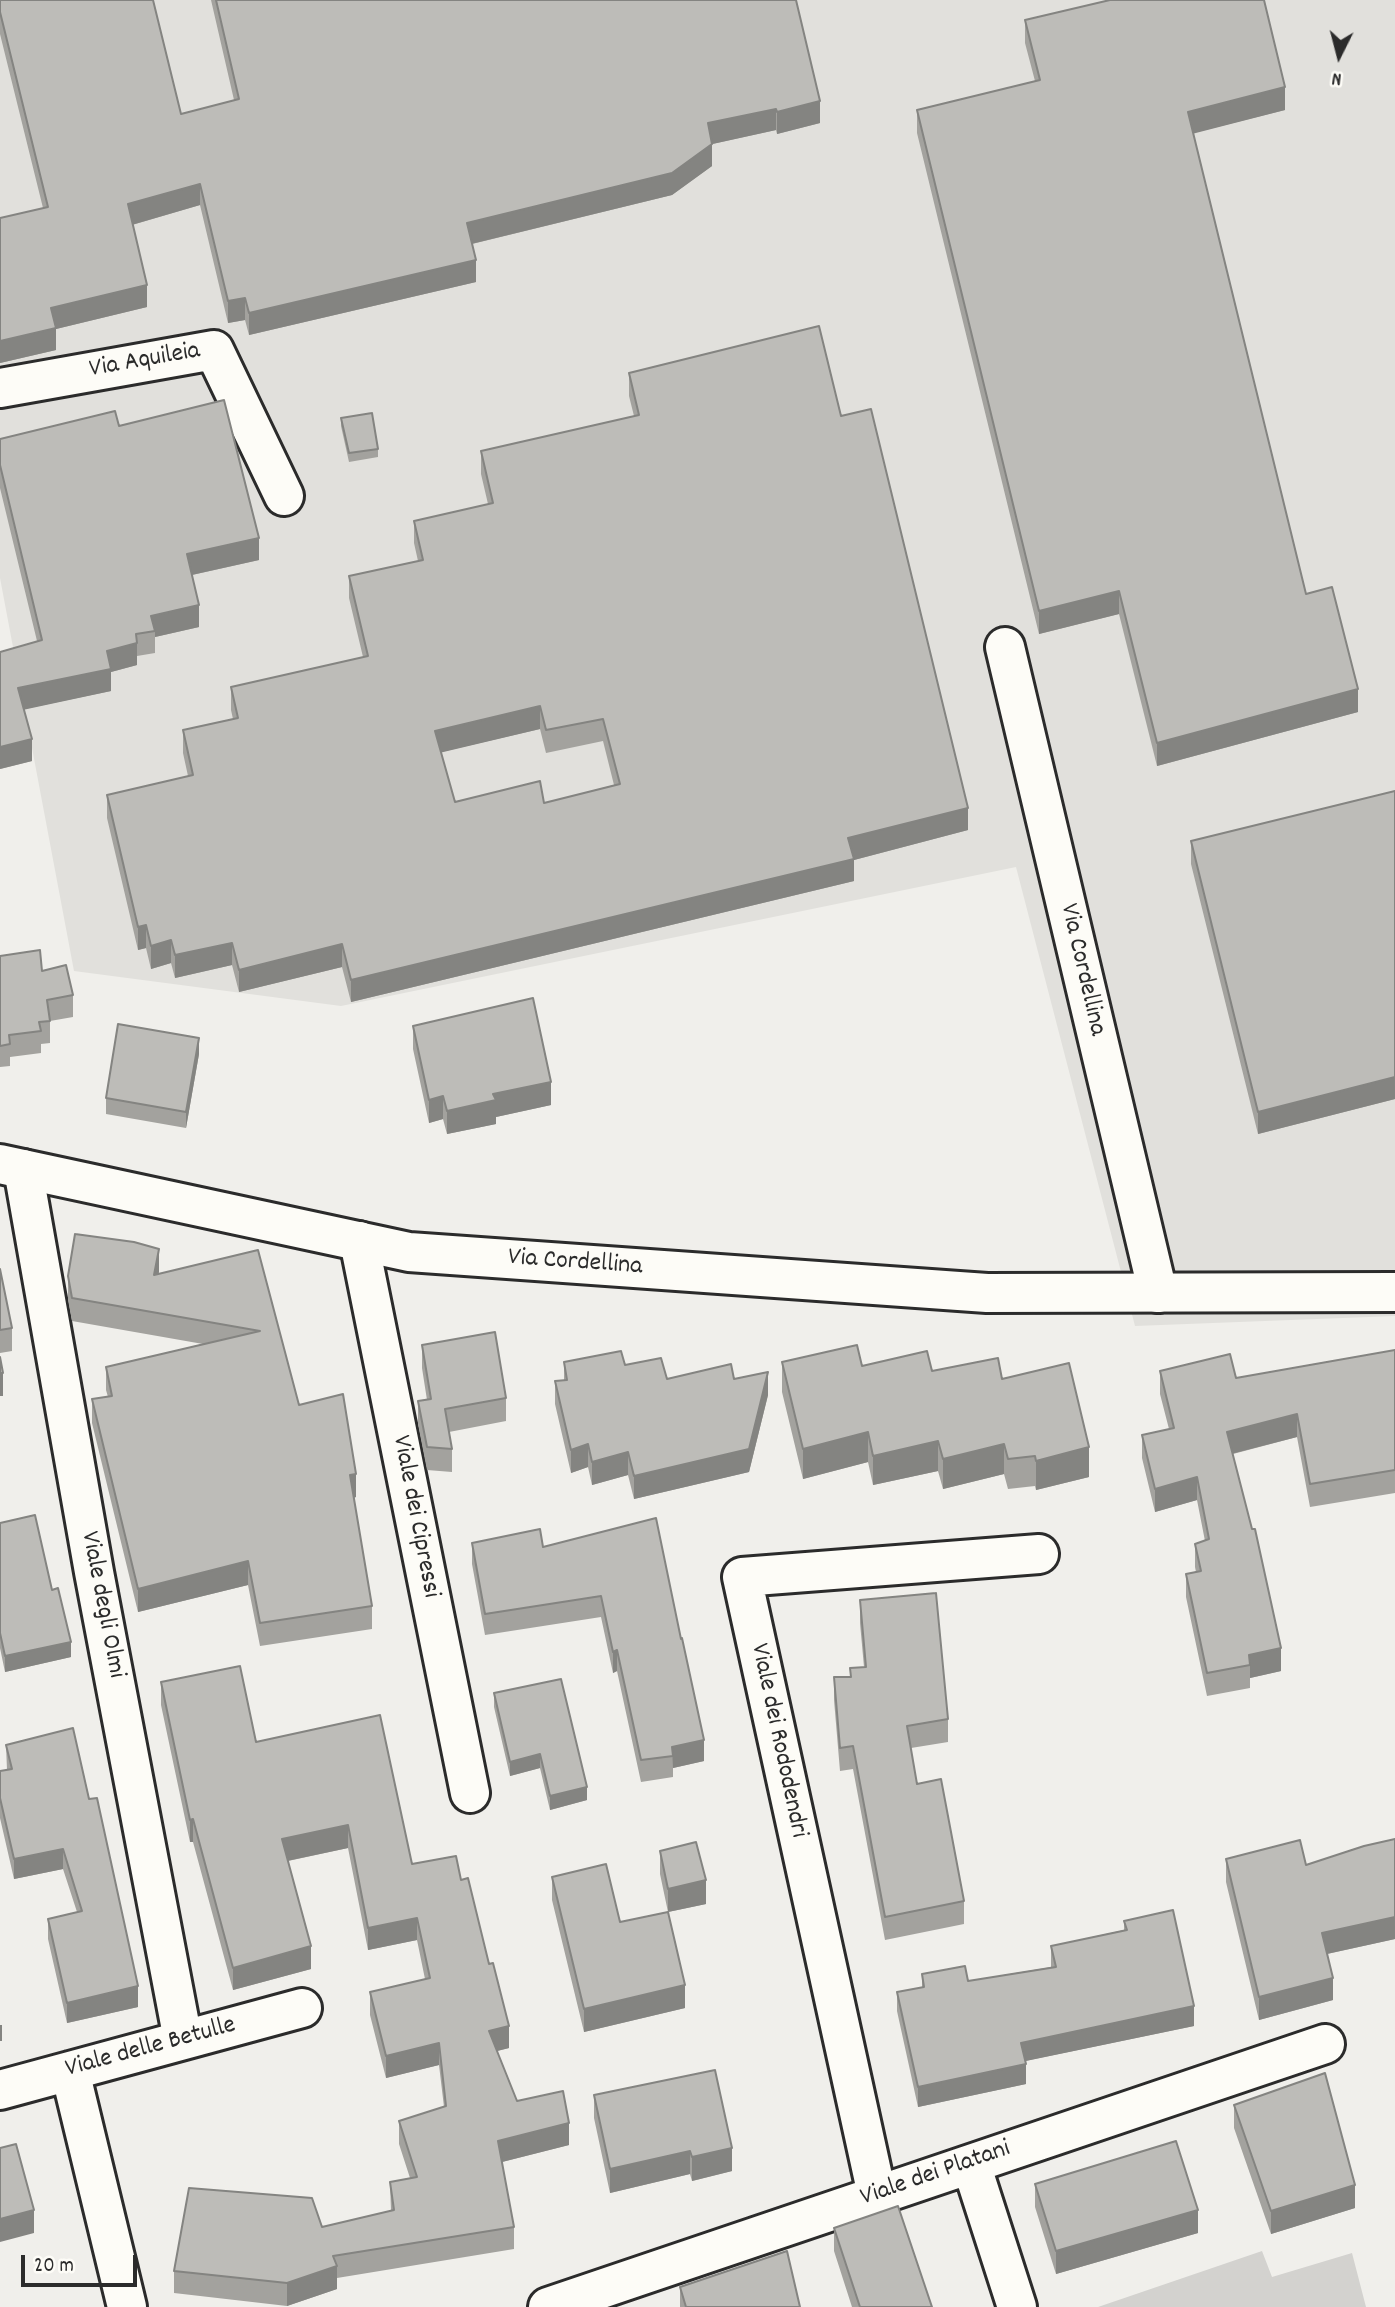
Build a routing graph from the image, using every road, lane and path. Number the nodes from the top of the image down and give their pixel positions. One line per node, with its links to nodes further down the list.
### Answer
1 (0, 388): 2 (street, Via Aquileia)
2 (284, 496)
3 (1005, 647): 7 (street, Via Cordellina)
4 (12, 1166): 5 (street, Via Cordellina); 11 (street, Viale degli Olmi)
5 (359, 1241): 7 (street, Via Cordellina); 9 (street, Viale dei Cipressi)
6 (1395, 1292): 7 (street, Via Cordellina)
7 (1158, 1293)
8 (1039, 1554): 16 (street, Viale dei Rododendri)
9 (470, 1793)
10 (302, 2008): 11 (street, Viale delle Betulle)
11 (183, 2040): 13 (street, Viale delle Betulle)
12 (1325, 2044): 15 (street, Viale dei Platani)
13 (70, 2071): 14 (street, Viale delle Betulle); 17 (street)
14 (0, 2090)
15 (971, 2164): 16 (street, Viale dei Platani); 19 (street)
16 (877, 2195): 18 (street, Viale dei Platani)
17 (127, 2307)
18 (548, 2307)
19 (1017, 2307)

